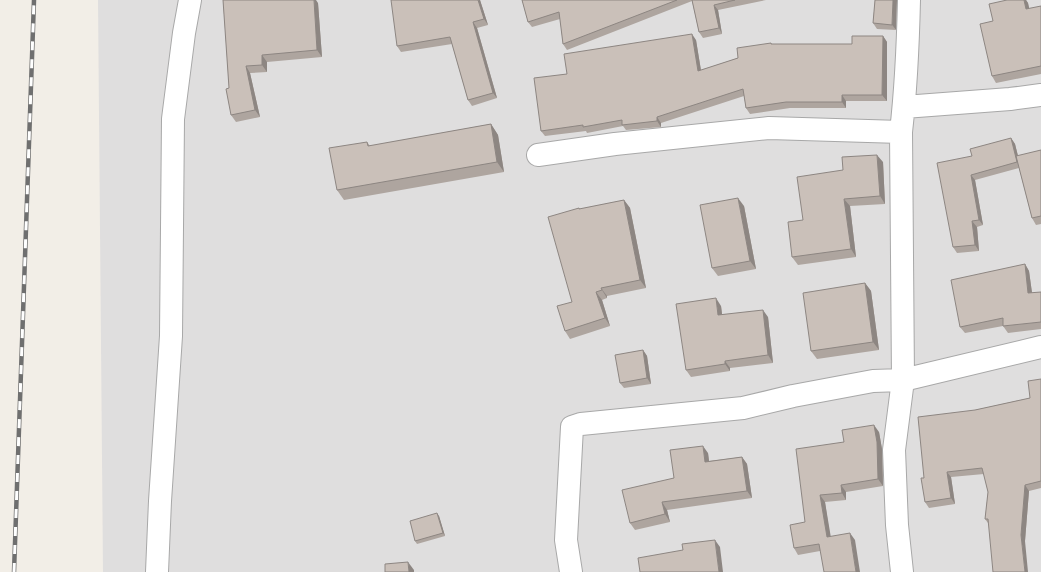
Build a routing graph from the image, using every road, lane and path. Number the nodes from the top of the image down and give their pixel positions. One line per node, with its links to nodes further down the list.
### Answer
1 (190, 0): 9 (street)
2 (909, 0): 4 (street)
3 (1041, 95): 4 (street)
4 (904, 107): 5 (street)
5 (901, 132): 6 (street); 8 (street)
6 (538, 155)
7 (1041, 347): 8 (street)
8 (903, 380): 10 (street); 11 (street)
9 (157, 572)
10 (571, 572)
11 (902, 572)

